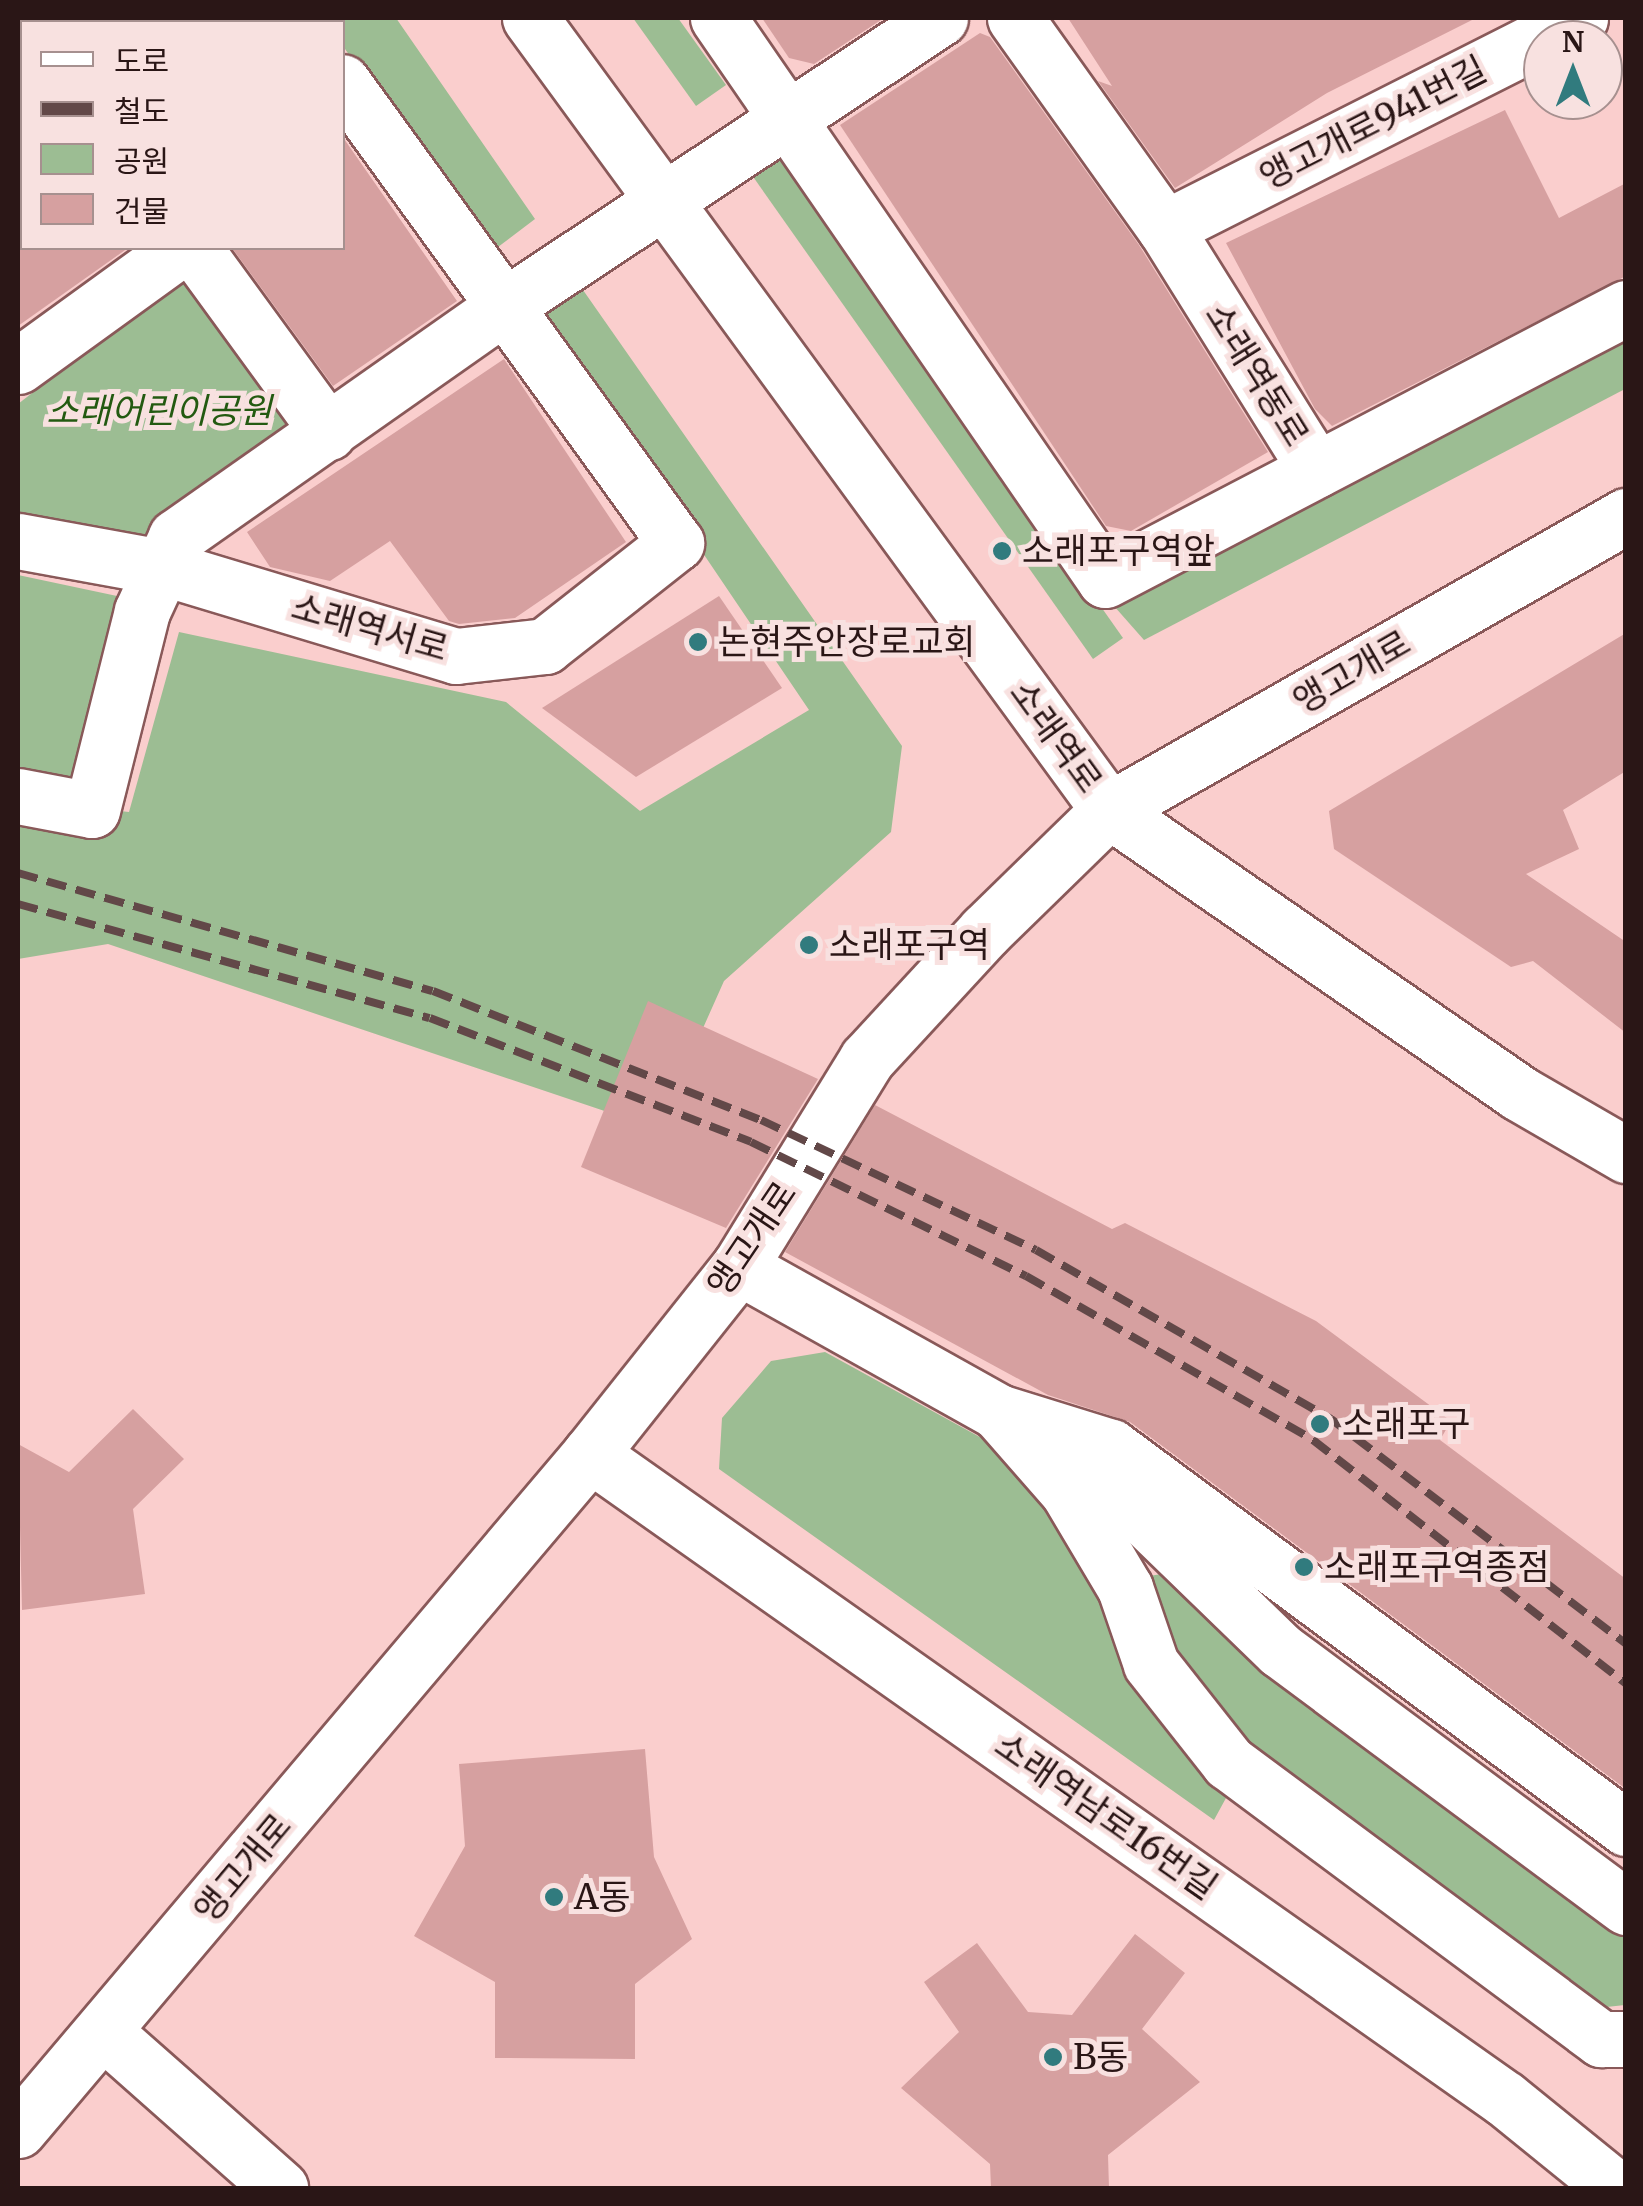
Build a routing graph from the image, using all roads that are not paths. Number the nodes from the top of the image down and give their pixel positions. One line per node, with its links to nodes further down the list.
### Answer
1 (530, 18): 8 (street, 소래역로)
2 (718, 18): 7 (street, 소래역동로)
3 (940, 18): 7 (street)
4 (1016, 18): 9 (street, 소래역동로)
5 (1580, 18): 9 (street, 앵고개로941번길)
6 (345, 86): 12 (street)
7 (786, 116): 8 (street); 16 (street, 소래역동로)
8 (665, 200): 12 (street); 21 (street, 소래역로)
9 (1166, 228): 16 (street, 소래역동로)
10 (177, 250): 14 (street)
11 (195, 250): 15 (street)
12 (504, 307): 15 (street); 19 (street, 소래역서로)
13 (1626, 308): 16 (street)
14 (18, 366)
15 (328, 432): 19 (street)
16 (1316, 470)
17 (1626, 516): 21 (street, 앵고개로)
18 (18, 541): 19 (street, 소래역서로)
19 (160, 567): 20 (street)
20 (18, 796)
21 (1109, 810): 22 (street, 소래역로); 23 (street, 앵고개로)
22 (1626, 1155)
23 (739, 1266): 24 (street); 25 (street, 앵고개로)
24 (1021, 1417): 26 (street); 27 (street); 29 (street)
25 (590, 1454): 28 (street, 앵고개로); 32 (street, 소래역남로16번길)
26 (1626, 1828)
27 (1626, 1907)
28 (105, 2033): 30 (street, 앵고개로); 31 (street)
29 (1626, 2039)
30 (18, 2130)
31 (280, 2188)
32 (1616, 2188)

